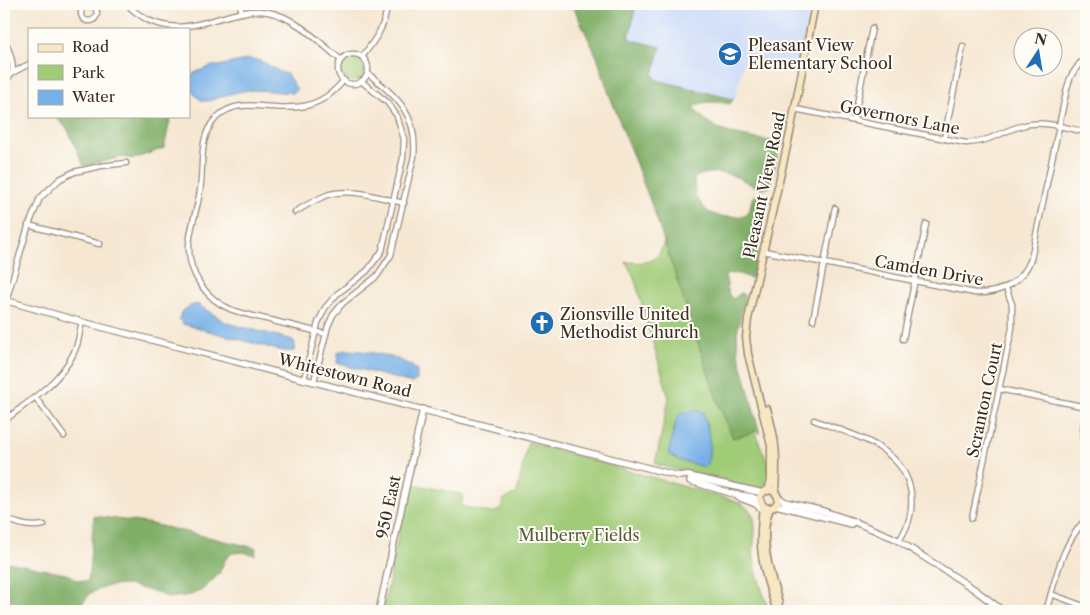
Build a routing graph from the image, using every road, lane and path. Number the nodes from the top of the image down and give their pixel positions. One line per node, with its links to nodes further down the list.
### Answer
1 (102, 4): 7 (street)
2 (127, 4): 8 (street)
3 (240, 4): 8 (street)
4 (430, 4): 6 (street)
5 (815, 4): 21 (main road, Pleasant View Road)
6 (387, 5): 12 (street)
7 (96, 7)
8 (242, 13): 13 (street)
9 (872, 28): 22 (street)
10 (4, 38): 16 (street)
11 (963, 46): 25 (street)
12 (362, 57): 13 (street); 17 (street)
13 (342, 60): 18 (street)
14 (1080, 63): 23 (street, Camden Drive)
15 (28, 65): 16 (street)
16 (12, 73): 20 (street)
17 (367, 73): 19 (street); 28 (street)
18 (344, 80): 19 (street); 41 (street)
19 (361, 81): 27 (street)
20 (4, 82)
21 (795, 109): 22 (street, Governors Lane); 34 (main road, Pleasant View Road)
22 (854, 120): 25 (street, Governors Lane)
23 (1059, 126): 24 (street, Governors Lane); 25 (street, Governors Lane); 37 (street, Camden Drive)
24 (1086, 132)
25 (944, 139)
26 (126, 163): 32 (street)
27 (394, 201): 28 (street); 30 (street); 41 (street)
28 (404, 203): 42 (street)
29 (835, 208): 35 (street)
30 (296, 212)
31 (926, 224): 36 (street)
32 (28, 225): 33 (street); 38 (street)
33 (100, 244)
34 (764, 251): 35 (street, Camden Drive); 44 (main road, Pleasant View Road)
35 (824, 263): 36 (street, Camden Drive); 39 (street)
36 (914, 281): 37 (street, Camden Drive); 43 (street)
37 (1006, 288): 47 (street, Scranton Court)
38 (5, 301): 40 (street, Whitestown Road)
39 (813, 320)
40 (82, 322): 45 (street, Whitestown Road); 48 (street)
41 (316, 332): 42 (street); 45 (street)
42 (326, 334): 46 (street)
43 (902, 340)
44 (754, 372): 56 (main road, Pleasant View Road); 58 (main road, Pleasant View Road)
45 (304, 379): 46 (street, Whitestown Road)
46 (314, 382): 50 (street, Whitestown Road)
47 (999, 389): 49 (street); 62 (street, Scranton Court)
48 (35, 397): 52 (street); 53 (street)
49 (1086, 408): 54 (street)
50 (423, 409): 55 (street, Whitestown Road); 69 (street, 950 East)
51 (814, 420): 66 (street)
52 (4, 421)
53 (64, 436)
54 (1086, 456)
55 (679, 476): 56 (street, Whitestown Road); 57 (street, Whitestown Road)
56 (765, 492): 58 (main road); 59 (main road, Pleasant View Road)
57 (734, 494): 59 (street, Whitestown Road); 59 (street, Whitestown Road)
58 (776, 495): 60 (main road, Pleasant View Road); 65 (street)
59 (762, 505): 60 (main road); 70 (main road, Pleasant View Road)
60 (773, 506): 65 (street); 71 (main road, Pleasant View Road)
61 (4, 517): 64 (street)
62 (972, 518)
63 (1086, 519): 67 (street)
64 (44, 525)
65 (871, 528): 66 (street)
66 (899, 541): 72 (street)
67 (1052, 594): 68 (street); 73 (street)
68 (1086, 607)
69 (379, 611)
70 (777, 611)
71 (781, 611)
72 (1003, 611)
73 (1046, 611)

